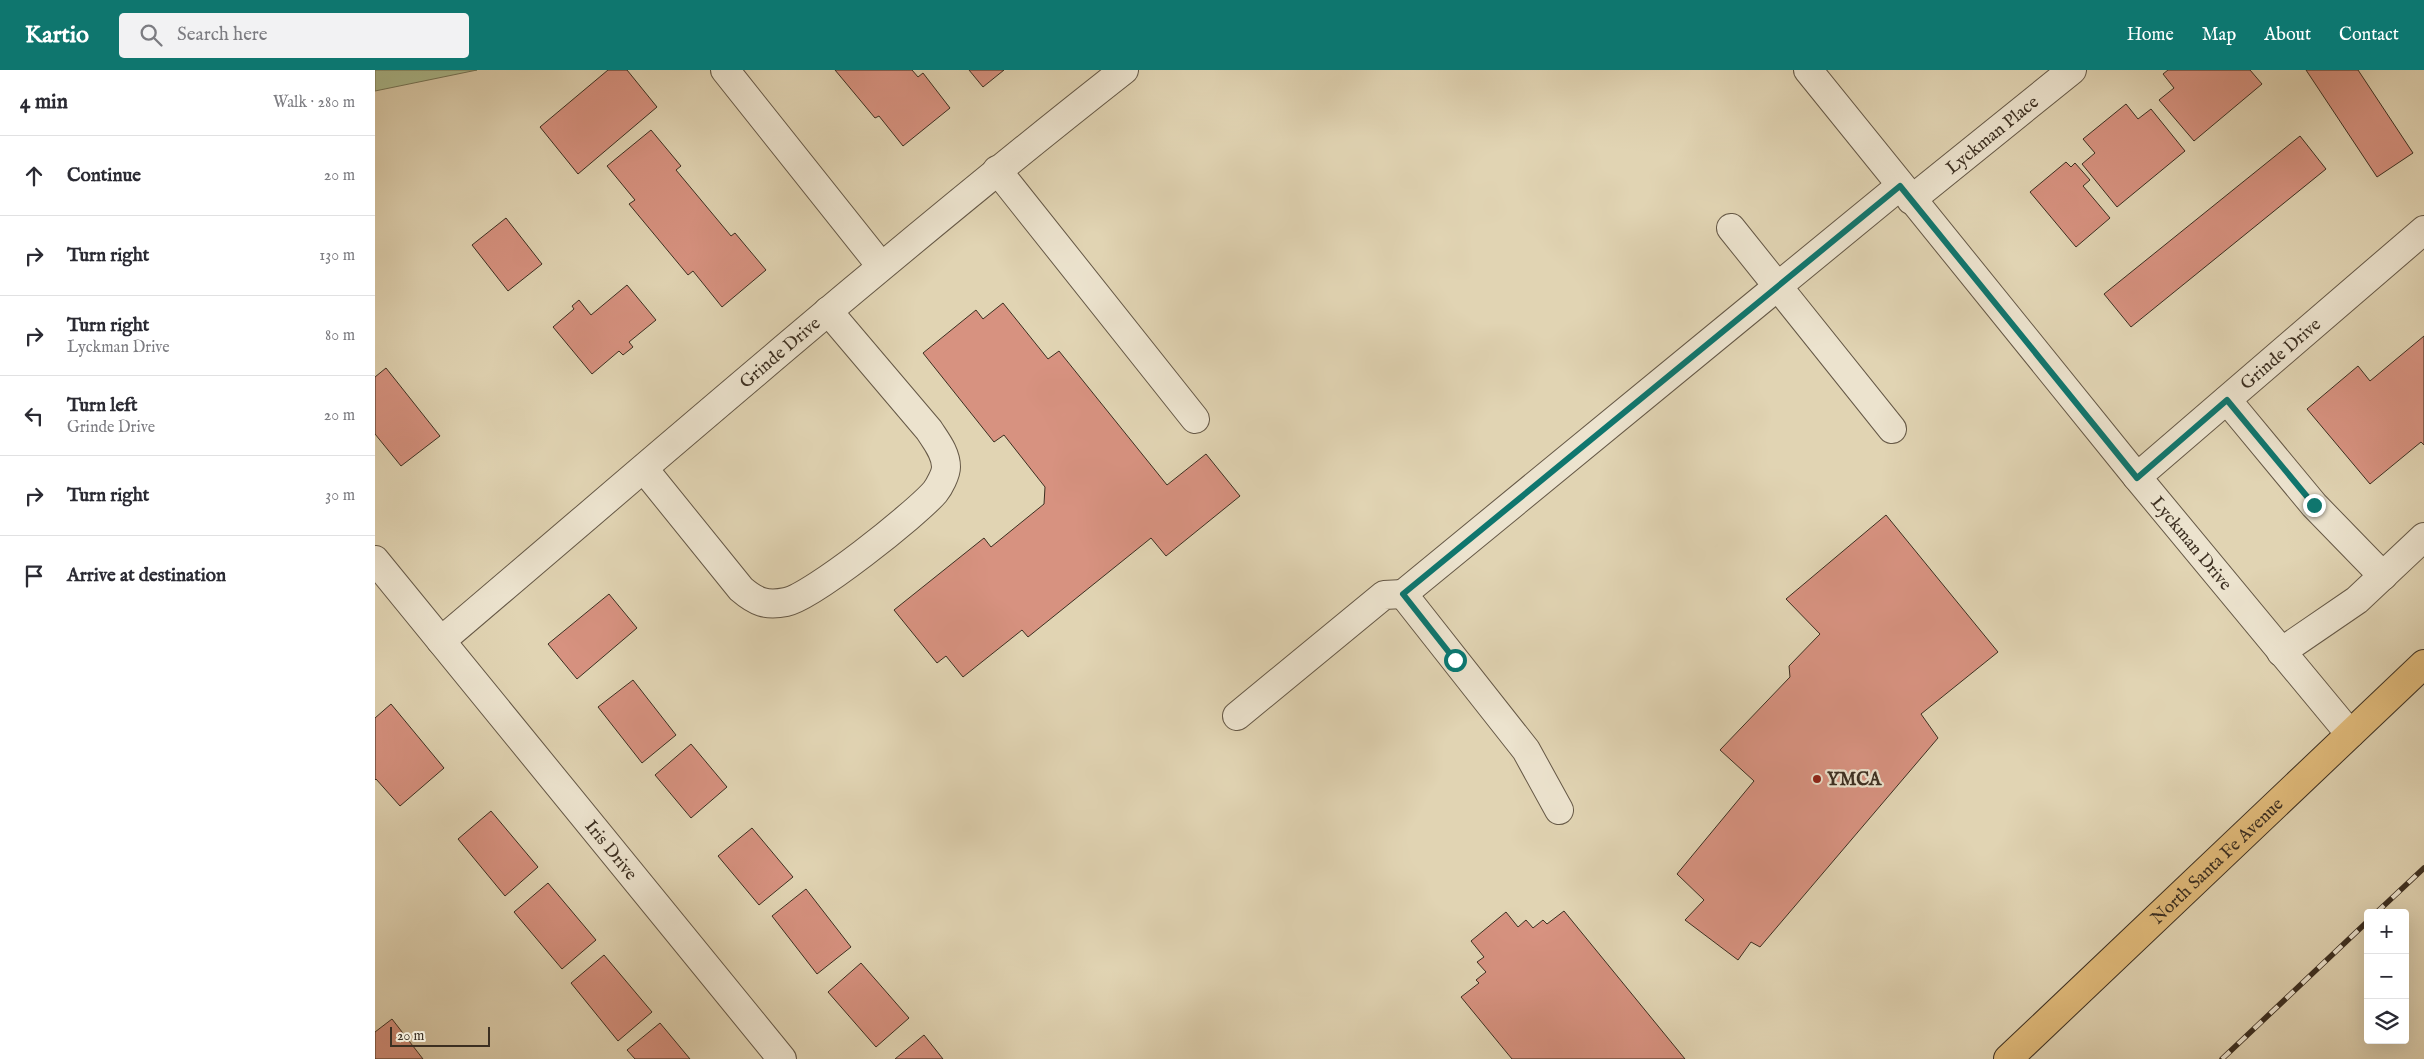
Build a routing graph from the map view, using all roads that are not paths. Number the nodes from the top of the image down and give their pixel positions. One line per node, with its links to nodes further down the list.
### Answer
1 (725, 70): 9 (street)
2 (1124, 70): 5 (street, Grinde Drive)
3 (1808, 70): 6 (street, Lyckman Drive)
4 (2072, 70): 6 (street, Lyckman Place)
5 (997, 170): 9 (street, Grinde Drive); 13 (street)
6 (1905, 193): 10 (street, Lyckman Place); 16 (street, Lyckman Drive)
7 (1731, 228): 10 (street)
8 (2424, 230): 12 (street, Grinde Drive)
9 (881, 266): 11 (street, Grinde Drive)
10 (1778, 286): 14 (street); 20 (street, Lyckman Place)
11 (828, 311): 15 (street, Grinde Drive); 15 (street)
12 (2227, 400): 16 (street, Grinde Drive); 19 (street)
13 (1195, 419)
14 (1892, 429)
15 (643, 469): 21 (street, Grinde Drive)
16 (2137, 478): 22 (street, Lyckman Drive)
17 (2424, 537): 19 (street)
18 (375, 560): 21 (street, Iris Drive)
19 (2383, 576): 22 (street)
20 (1403, 594): 24 (street); 26 (street)
21 (441, 641): 27 (street, Iris Drive)
22 (2281, 652): 25 (street, Lyckman Drive)
23 (2424, 664): 25 (main road, North Santa Fe Avenue)
24 (1237, 716)
25 (2350, 734): 28 (main road, North Santa Fe Avenue)
26 (1559, 810)
27 (782, 1059)
28 (2008, 1059)

